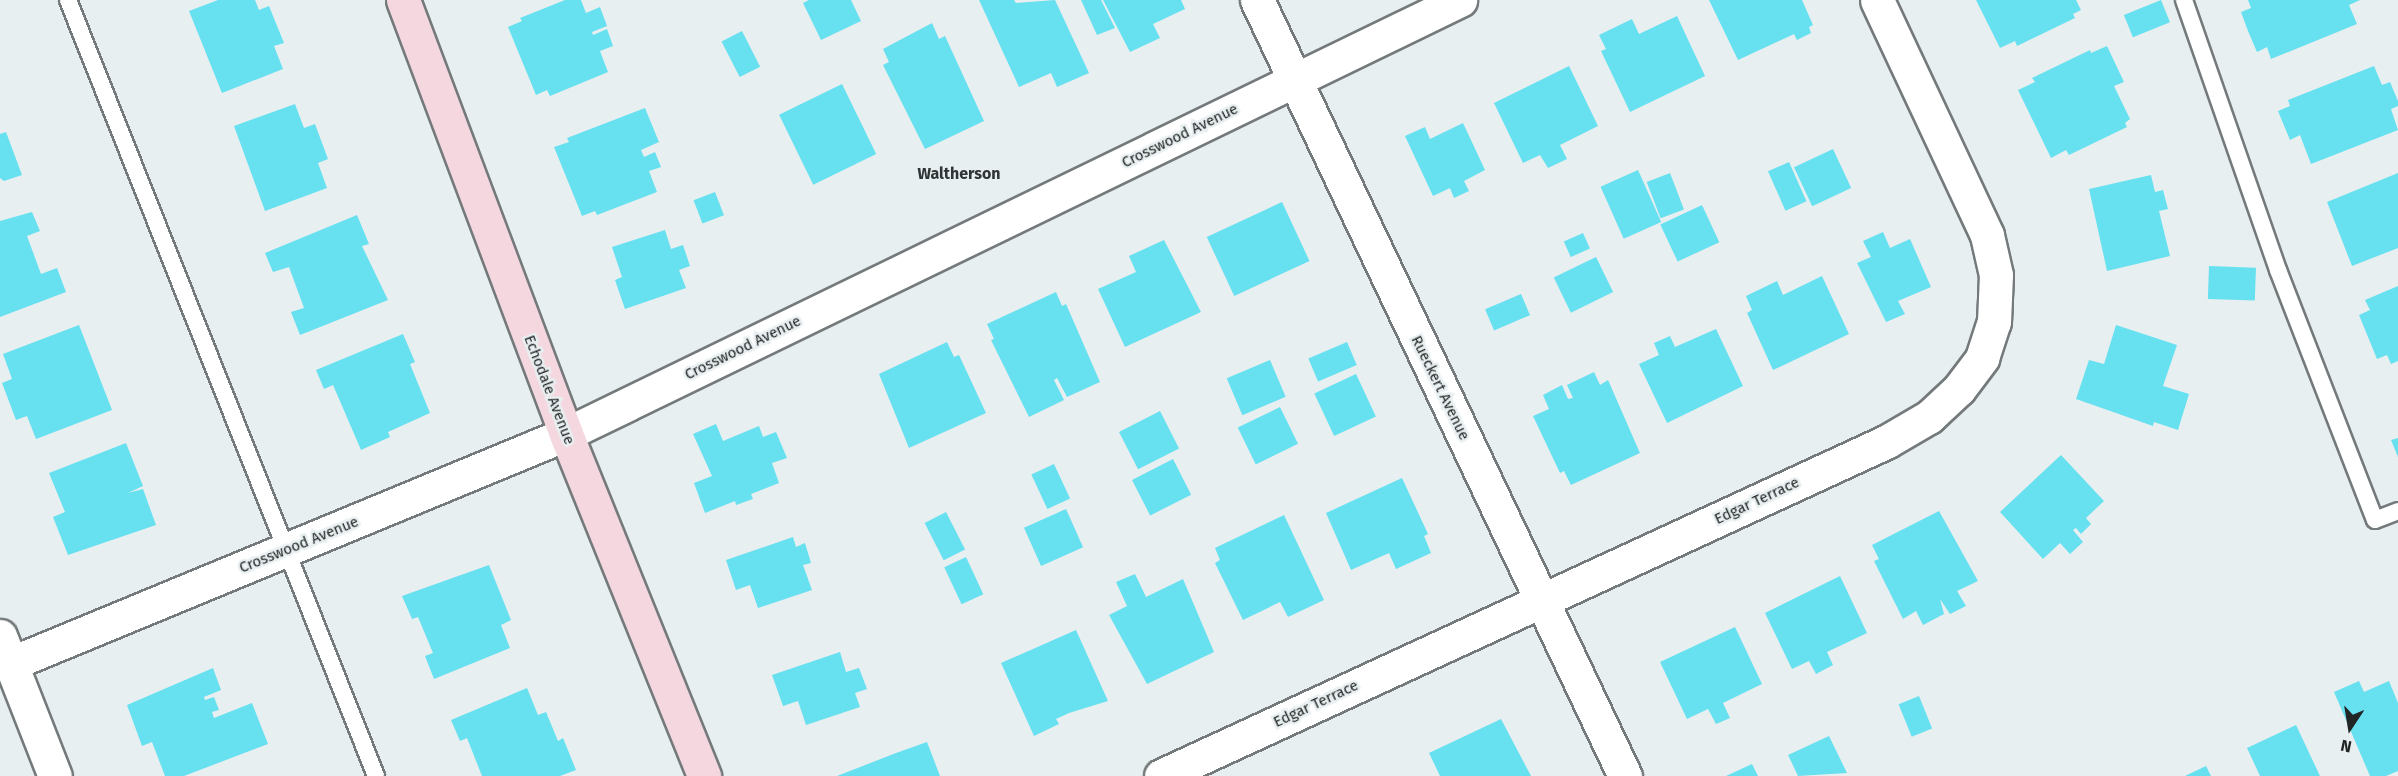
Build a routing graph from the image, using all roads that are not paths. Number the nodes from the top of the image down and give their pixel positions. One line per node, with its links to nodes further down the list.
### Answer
1 (68, 0): 10 (lane)
2 (403, 0): 8 (main road, Echodale Avenue)
3 (1257, 0): 7 (street, Rueckert Avenue)
4 (1460, 0): 7 (street, Crosswood Avenue)
5 (1877, 0): 11 (street, Edgar Terrace)
6 (2184, 0): 9 (lane)
7 (1293, 81): 8 (street, Crosswood Avenue); 11 (street, Rueckert Avenue)
8 (566, 434): 10 (street, Crosswood Avenue); 15 (main road, Echodale Avenue)
9 (2398, 511)
10 (288, 549): 12 (street, Crosswood Avenue); 14 (lane)
11 (1542, 600): 16 (street, Edgar Terrace); 17 (street, Rueckert Avenue)
12 (6, 650): 13 (street)
13 (55, 776)
14 (376, 776)
15 (704, 776)
16 (1161, 776)
17 (1625, 776)

